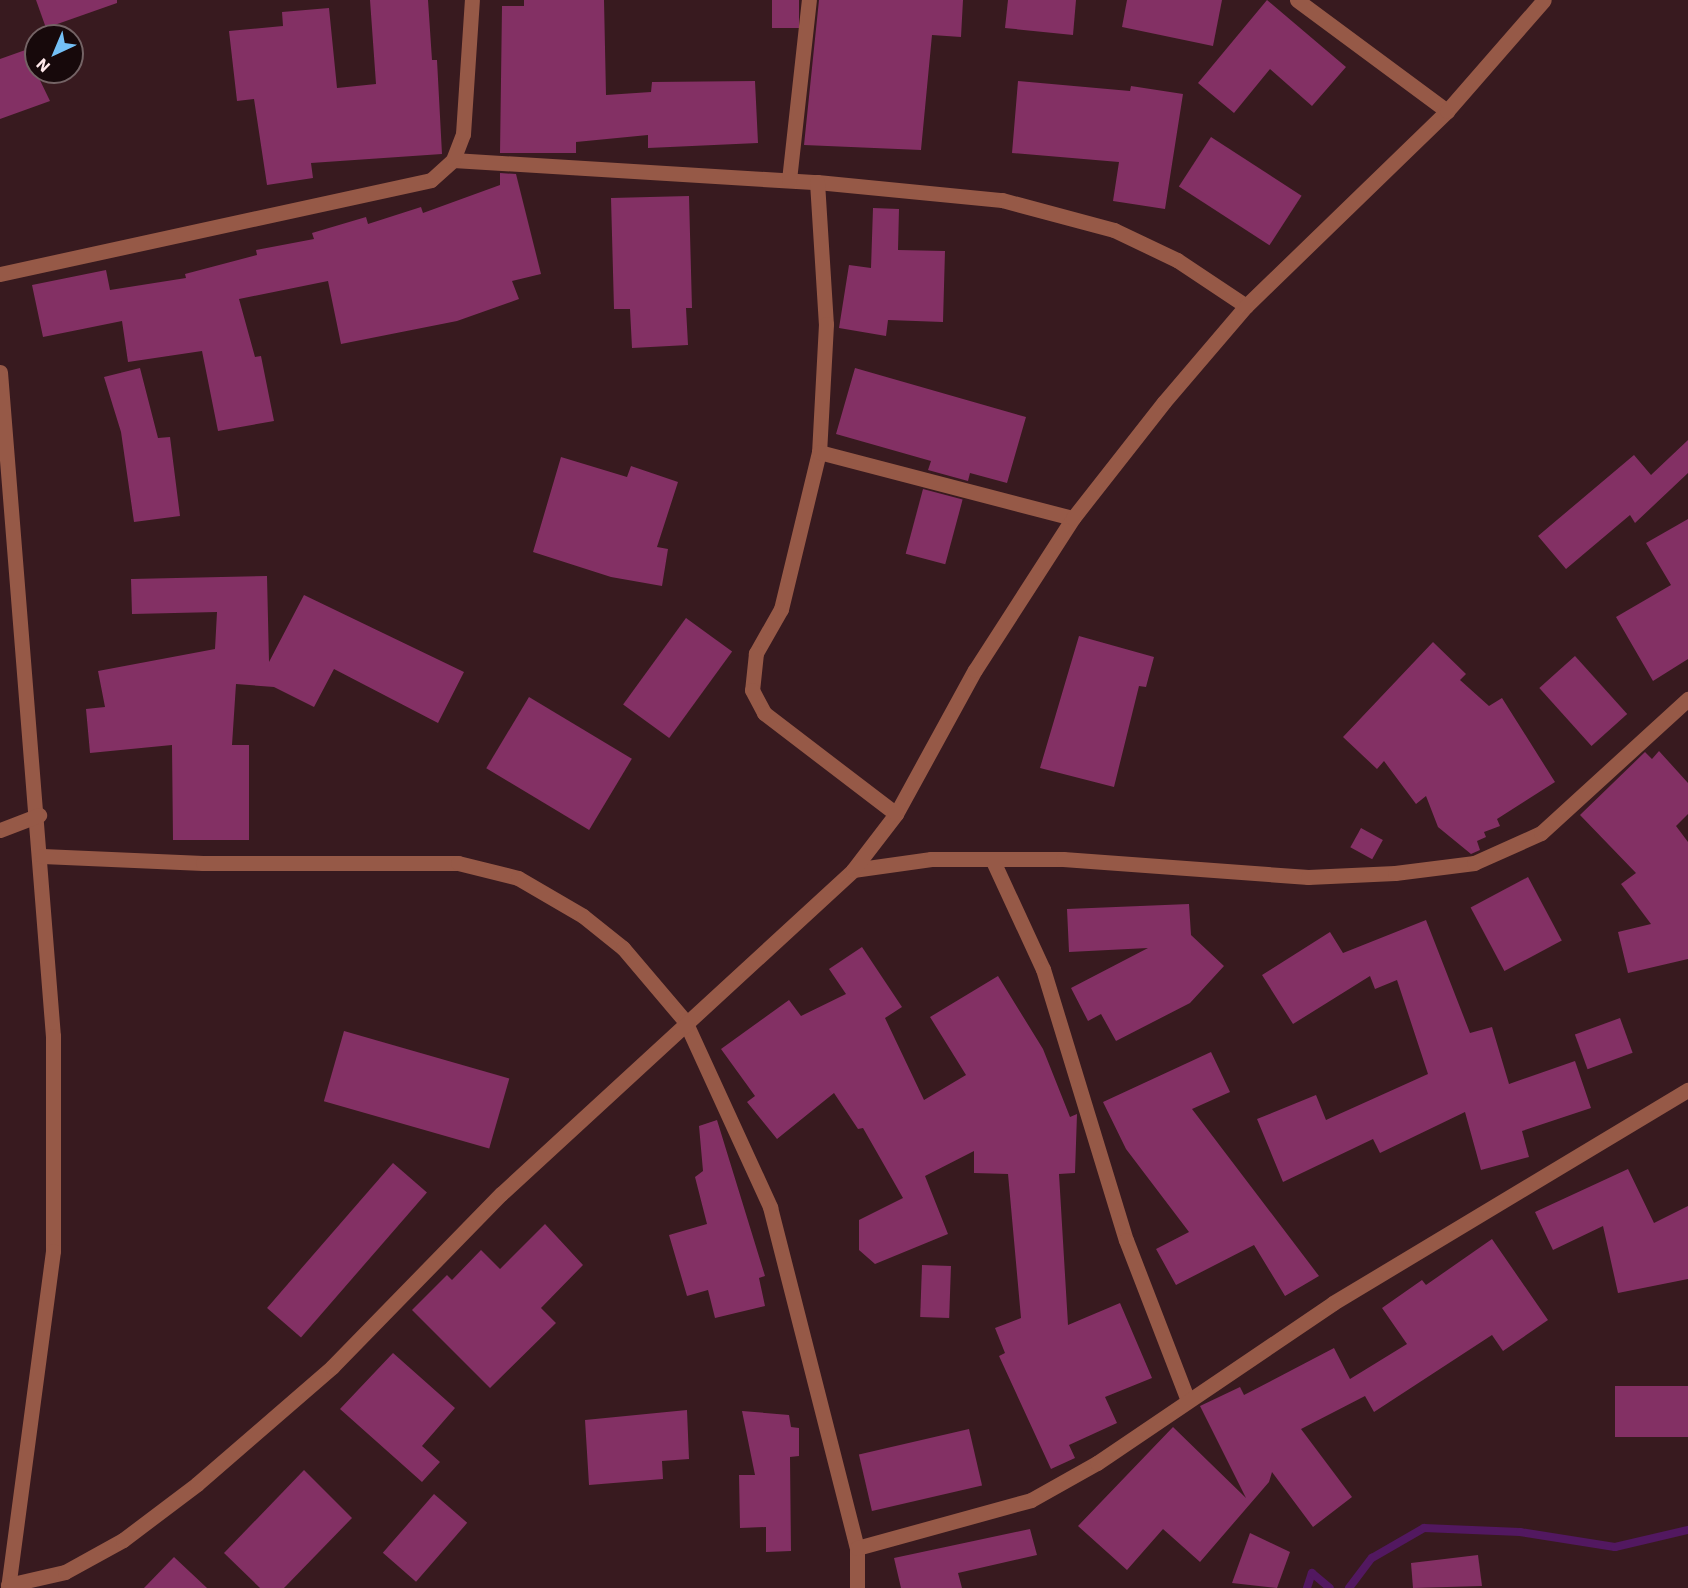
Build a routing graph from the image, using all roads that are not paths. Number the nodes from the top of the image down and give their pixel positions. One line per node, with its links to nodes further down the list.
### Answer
1 (472, 0): 6 (street)
2 (809, 0): 7 (street)
3 (1296, 0): 5 (street)
4 (1544, 0): 5 (street)
5 (1447, 111): 10 (street)
6 (453, 160): 7 (street); 9 (street)
7 (789, 180): 8 (street)
8 (817, 182): 10 (street); 12 (street)
9 (0, 274)
10 (1246, 306): 13 (street)
11 (0, 372): 16 (street)
12 (819, 452): 13 (street); 15 (street)
13 (1073, 518): 15 (street)
14 (1688, 699): 19 (street)
15 (896, 814): 20 (street)
16 (39, 815): 17 (street); 18 (street)
17 (0, 830)
18 (42, 856): 21 (street); 25 (street)
19 (993, 861): 20 (street); 23 (street)
20 (853, 870): 21 (street)
21 (685, 1021): 24 (street); 25 (street)
22 (1688, 1090): 23 (street)
23 (1187, 1398): 24 (street)
24 (857, 1548): 26 (street)
25 (8, 1586)
26 (857, 1588)

